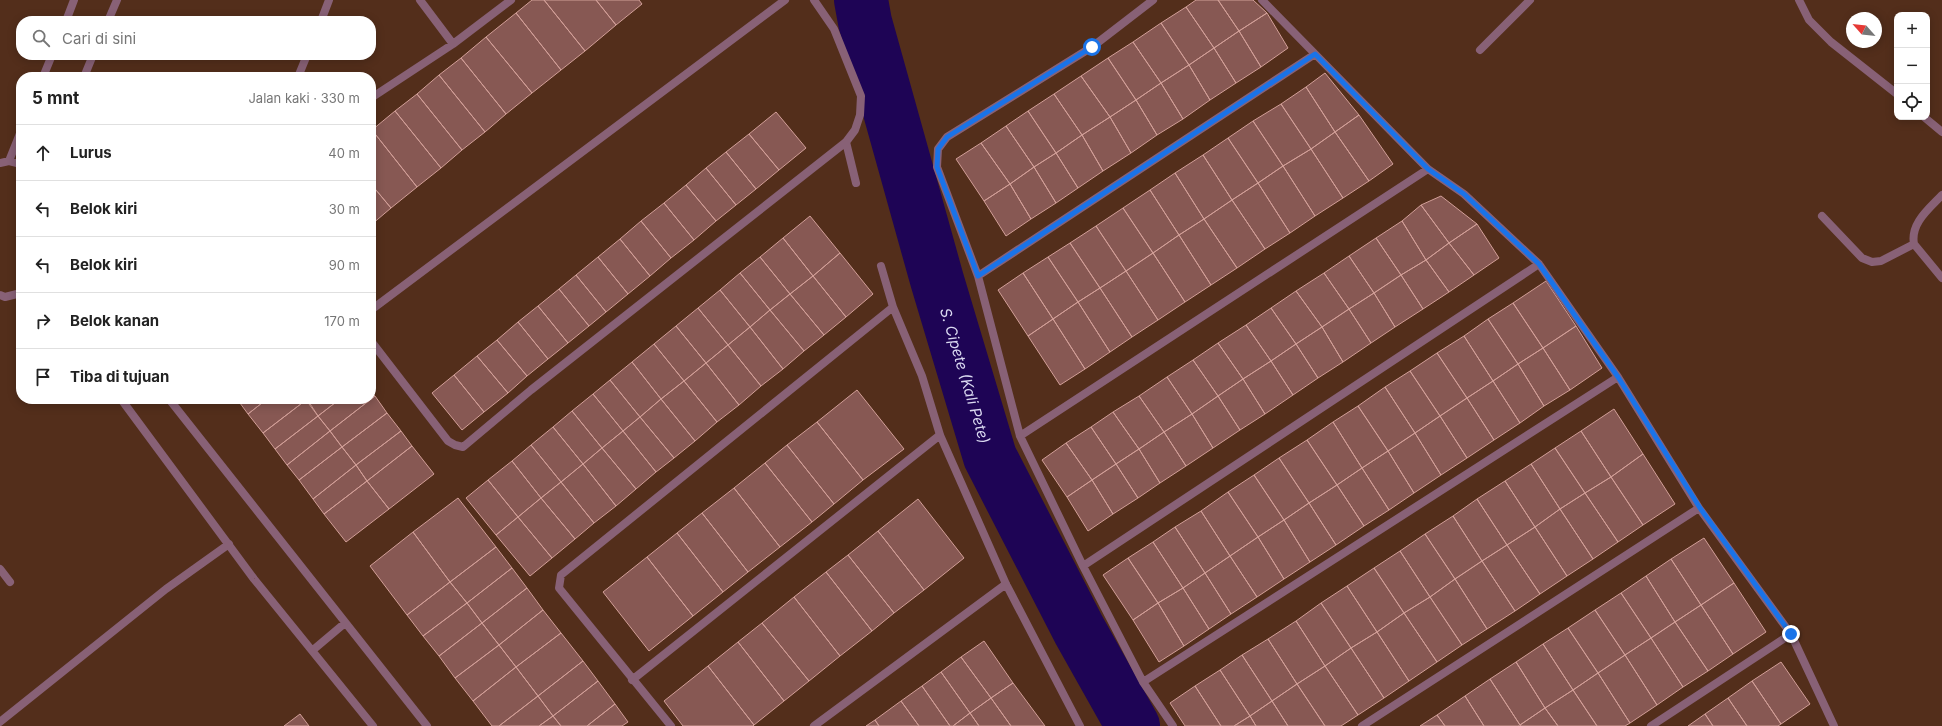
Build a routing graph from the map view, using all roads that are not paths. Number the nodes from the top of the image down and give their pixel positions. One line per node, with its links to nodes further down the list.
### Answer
1 (74, 0): 12 (street)
2 (117, 0): 13 (street)
3 (329, 0): 14 (street)
4 (420, 0): 15 (street)
5 (511, 0): 15 (street)
6 (785, 0): 44 (street)
7 (814, 0): 28 (street)
8 (1153, 0): 40 (street)
9 (1262, 0): 17 (street)
10 (1530, 0): 16 (street)
11 (1799, 0): 24 (street)
12 (68, 16)
13 (110, 16)
14 (323, 16)
15 (453, 44): 25 (street)
16 (1480, 50)
17 (1315, 54): 33 (street); 40 (street)
18 (50, 60): 21 (street)
19 (91, 60): 22 (street)
20 (305, 60): 23 (street)
21 (45, 72)
22 (86, 72)
23 (300, 72)
24 (1894, 92)
25 (376, 95)
26 (1928, 120): 27 (street)
27 (1942, 132)
28 (846, 142): 34 (street); 46 (street)
29 (16, 144): 30 (street)
30 (9, 161): 31 (street); 32 (street)
31 (0, 163)
32 (16, 163)
33 (1428, 169): 38 (street); 51 (street)
34 (856, 183)
35 (1942, 195): 37 (street)
36 (1822, 216): 37 (street)
37 (1914, 244): 41 (street)
38 (1539, 264): 47 (street); 54 (street)
39 (881, 266): 45 (street)
40 (978, 276): 51 (street)
41 (1942, 278)
42 (16, 294): 43 (street)
43 (0, 295)
44 (376, 306)
45 (893, 307): 50 (street); 61 (street)
46 (376, 347)
47 (1618, 377): 52 (street); 62 (street)
48 (125, 404): 53 (street)
49 (174, 404): 58 (street)
50 (940, 436): 57 (street); 61 (street)
51 (1020, 436): 54 (street)
52 (1700, 508): 59 (street); 70 (street)
53 (229, 544): 60 (street); 63 (street)
54 (1083, 566): 62 (street)
55 (0, 569): 56 (street)
56 (10, 582)
57 (1006, 584): 67 (street); 68 (street)
58 (345, 623): 60 (street); 65 (street)
59 (1791, 634): 71 (street); 72 (street)
60 (313, 650): 64 (street)
61 (632, 680): 66 (street)
62 (1143, 682): 69 (street)
63 (0, 722)
64 (373, 726)
65 (427, 726)
66 (671, 726)
67 (814, 726)
68 (1080, 726)
69 (1174, 726)
70 (1362, 726)
71 (1651, 726)
72 (1834, 726)

